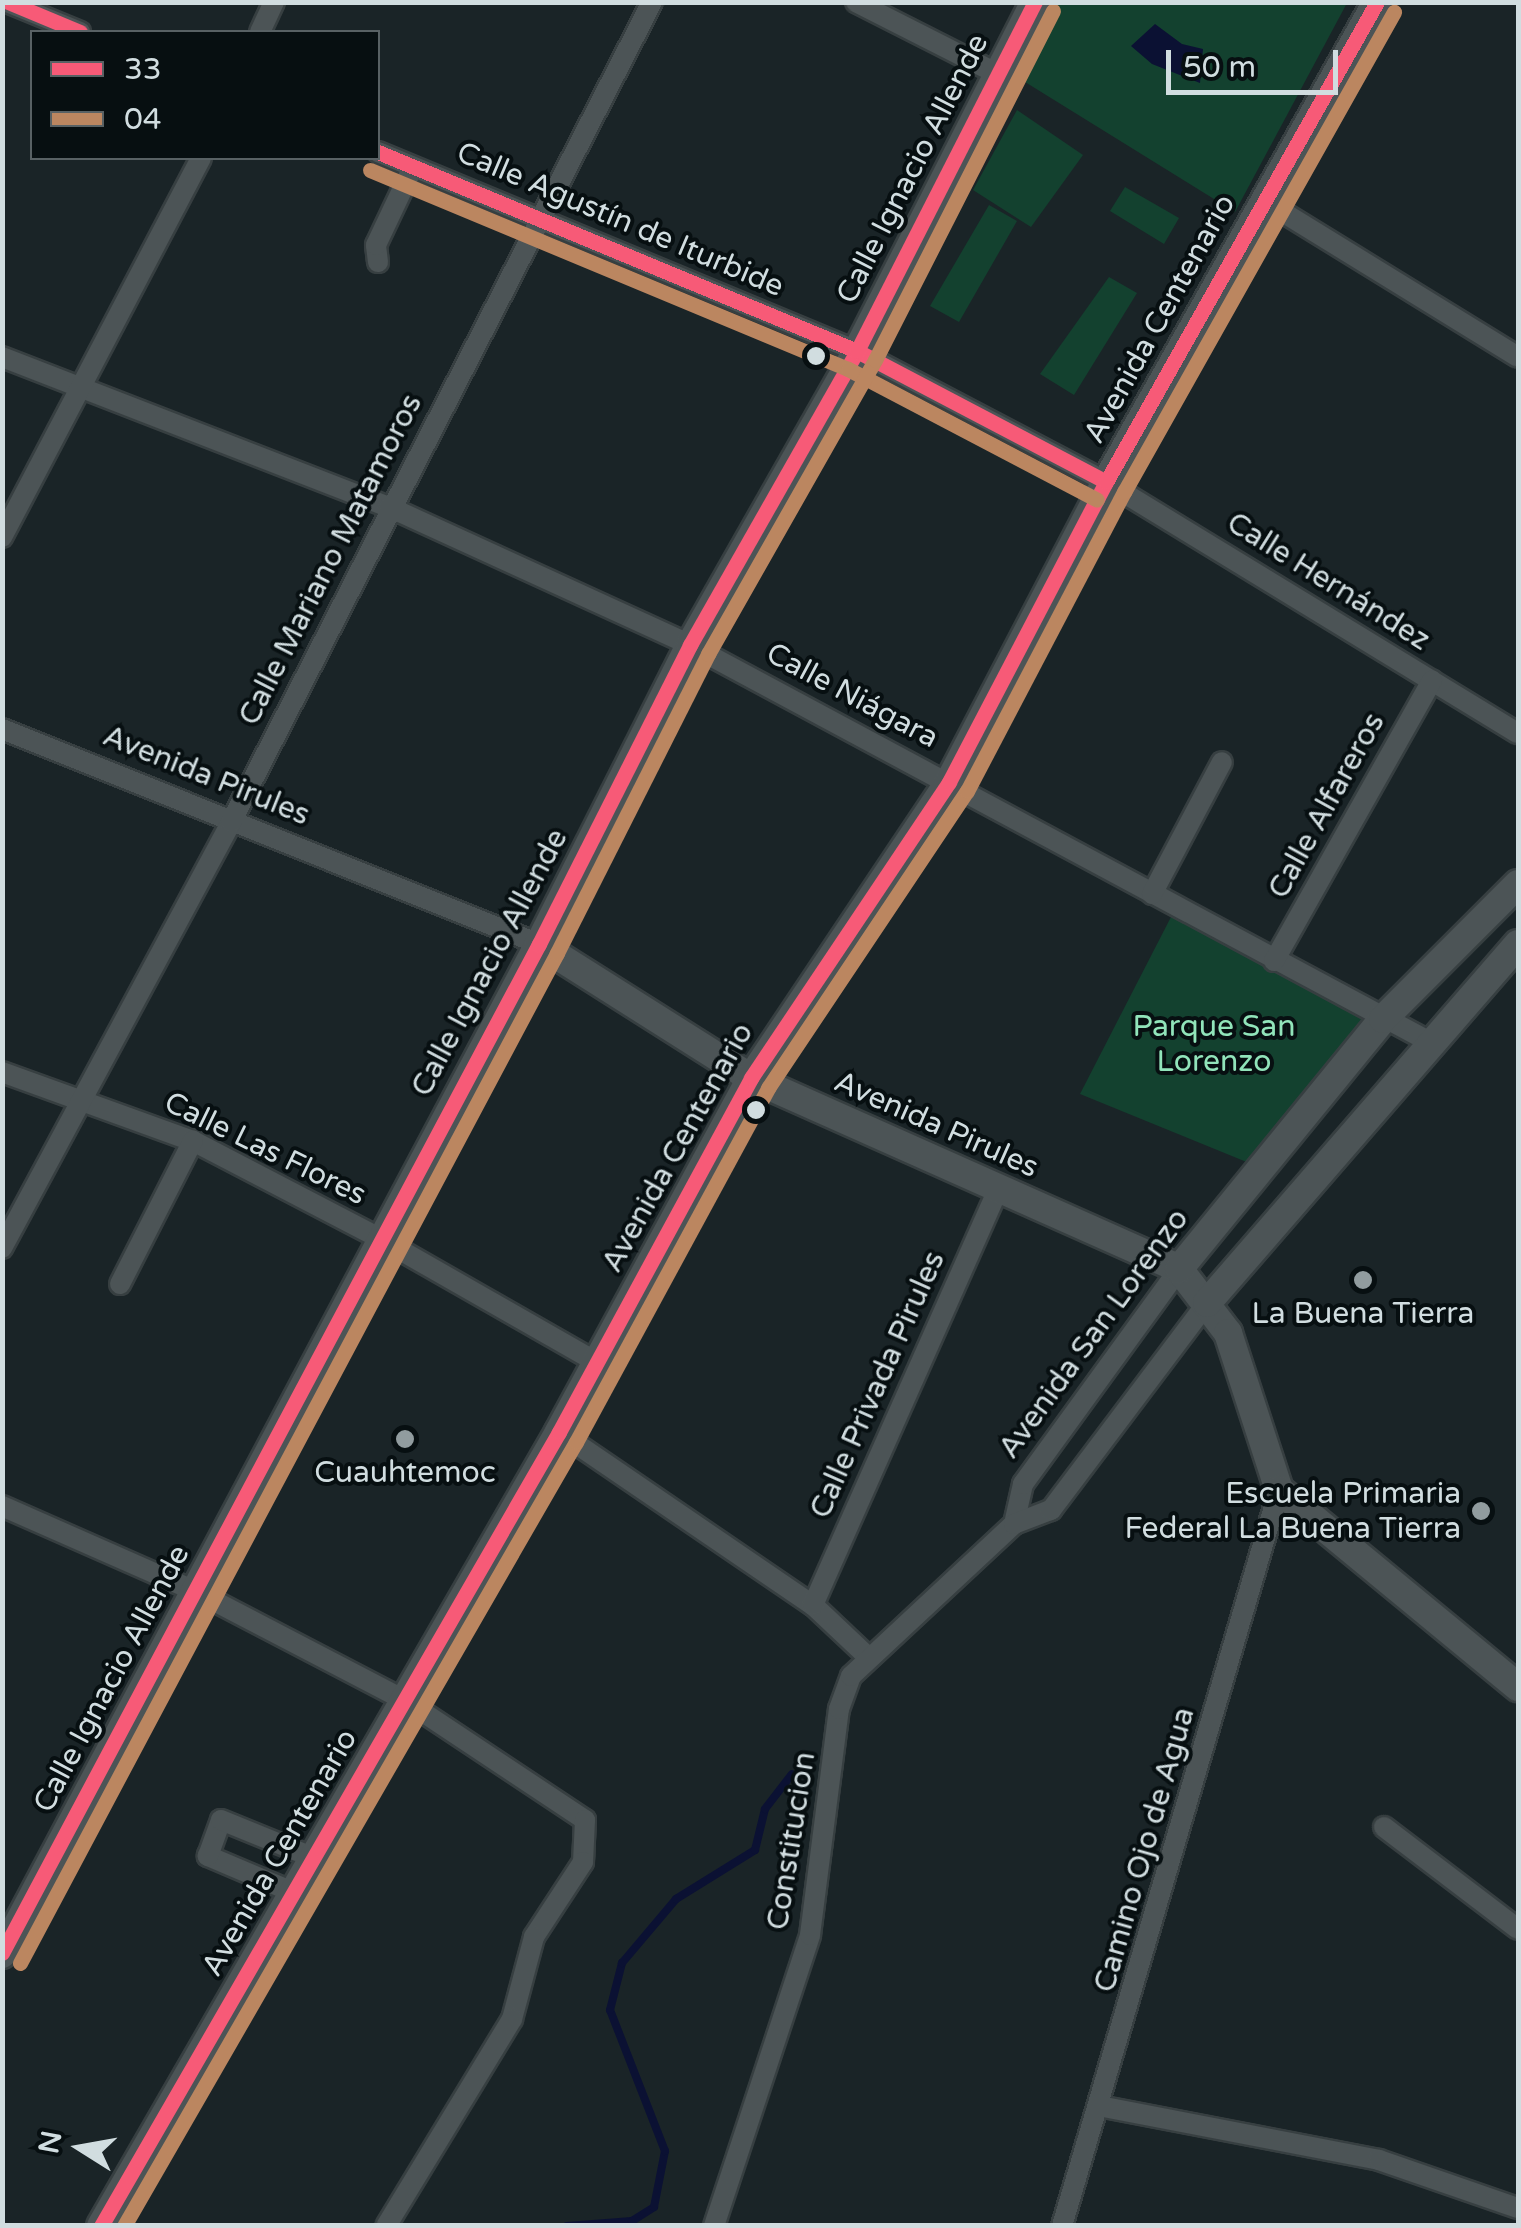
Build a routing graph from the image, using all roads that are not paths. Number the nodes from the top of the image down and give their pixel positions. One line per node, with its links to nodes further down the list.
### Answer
1 (7, 2): 7 (street)
2 (274, 2): 8 (street)
3 (652, 2): 14 (street, Calle Mariano Matamoros)
4 (856, 2): 9 (street)
5 (1035, 2): 9 (street, Calle Ignacio Allende)
6 (1376, 2): 13 (street, Avenida Centenario)
7 (75, 30)
8 (261, 30)
9 (998, 74): 16 (street, Calle Ignacio Allende)
10 (380, 153): 12 (street, Calle Agustín de Iturbide)
11 (200, 160): 19 (street)
12 (414, 166): 14 (street, Calle Agustín de Iturbide); 15 (street)
13 (1263, 200): 17 (street); 20 (street, Avenida Centenario)
14 (542, 220): 16 (street, Calle Agustín de Iturbide); 21 (street, Calle Mariano Matamoros)
15 (378, 262)
16 (857, 352): 20 (street, Calle Agustín de Iturbide); 23 (street, Calle Ignacio Allende)
17 (1518, 356)
18 (2, 357): 19 (street, Calle Niágara)
19 (84, 389): 21 (street, Calle Niágara); 22 (street)
20 (1106, 482): 24 (street, Calle Hernández); 28 (street, Avenida Centenario)
21 (390, 507): 23 (street, Calle Niágara); 29 (street, Calle Mariano Matamoros)
22 (2, 537)
23 (690, 644): 28 (street, Calle Niágara); 32 (street, Calle Ignacio Allende)
24 (1432, 681): 25 (street, Calle Hernández); 34 (street, Calle Alfareros)
25 (1516, 725)
26 (2, 729): 29 (street, Avenida Pirules)
27 (1222, 762): 31 (street)
28 (949, 782): 31 (street, Calle Niágara); 38 (street, Avenida Centenario)
29 (232, 822): 32 (street, Avenida Pirules); 39 (street, Calle Mariano Matamoros)
30 (1518, 884): 35 (street, Avenida San Lorenzo)
31 (1152, 894): 34 (street, Calle Niágara)
32 (539, 944): 38 (street, Avenida Pirules); 42 (street, Calle Ignacio Allende)
33 (1518, 944): 36 (street)
34 (1274, 960): 35 (street, Calle Niágara)
35 (1383, 1019): 36 (street, Calle Niágara); 44 (street, Avenida San Lorenzo)
36 (1430, 1042): 46 (street)
37 (2, 1072): 39 (street, Calle Las Flores)
38 (750, 1078): 41 (street, Avenida Pirules); 47 (street, Avenida Centenario)
39 (76, 1100): 40 (street, Calle Las Flores); 43 (street, Calle Mariano Matamoros)
40 (193, 1141): 42 (street, Calle Las Flores); 45 (street)
41 (998, 1189): 44 (street, Avenida Pirules); 53 (street, Calle Privada Pirules)
42 (379, 1238): 47 (street, Calle Las Flores); 52 (street, Calle Ignacio Allende)
43 (2, 1248)
44 (1179, 1269): 46 (street, Avenida Pirules); 51 (street, Avenida San Lorenzo)
45 (120, 1284)
46 (1207, 1304): 49 (street, Avenida Pirules); 51 (street)
47 (596, 1362): 48 (street, Avenida Centenario)
48 (560, 1432): 53 (street); 56 (street, Avenida Centenario)
49 (1279, 1490): 55 (street); 62 (street, Camino Ojo de Agua)
50 (2, 1506): 52 (street)
51 (1014, 1524): 54 (street, Constitucion)
52 (195, 1591): 56 (street); 61 (street, Calle Ignacio Allende)
53 (813, 1605): 54 (street)
54 (866, 1655): 66 (street, Constitucion)
55 (1518, 1687)
56 (406, 1701): 58 (street, Avenida Centenario); 65 (street)
57 (1384, 1827): 60 (street)
58 (314, 1858): 59 (street, Avenida Centenario); 59 (street)
59 (294, 1893): 64 (street, Avenida Centenario)
60 (1518, 1929)
61 (3, 1952)
62 (1099, 2106): 63 (street); 67 (street, Camino Ojo de Agua)
63 (1518, 2208)
64 (101, 2226)
65 (386, 2226)
66 (714, 2226)
67 (1062, 2226)

